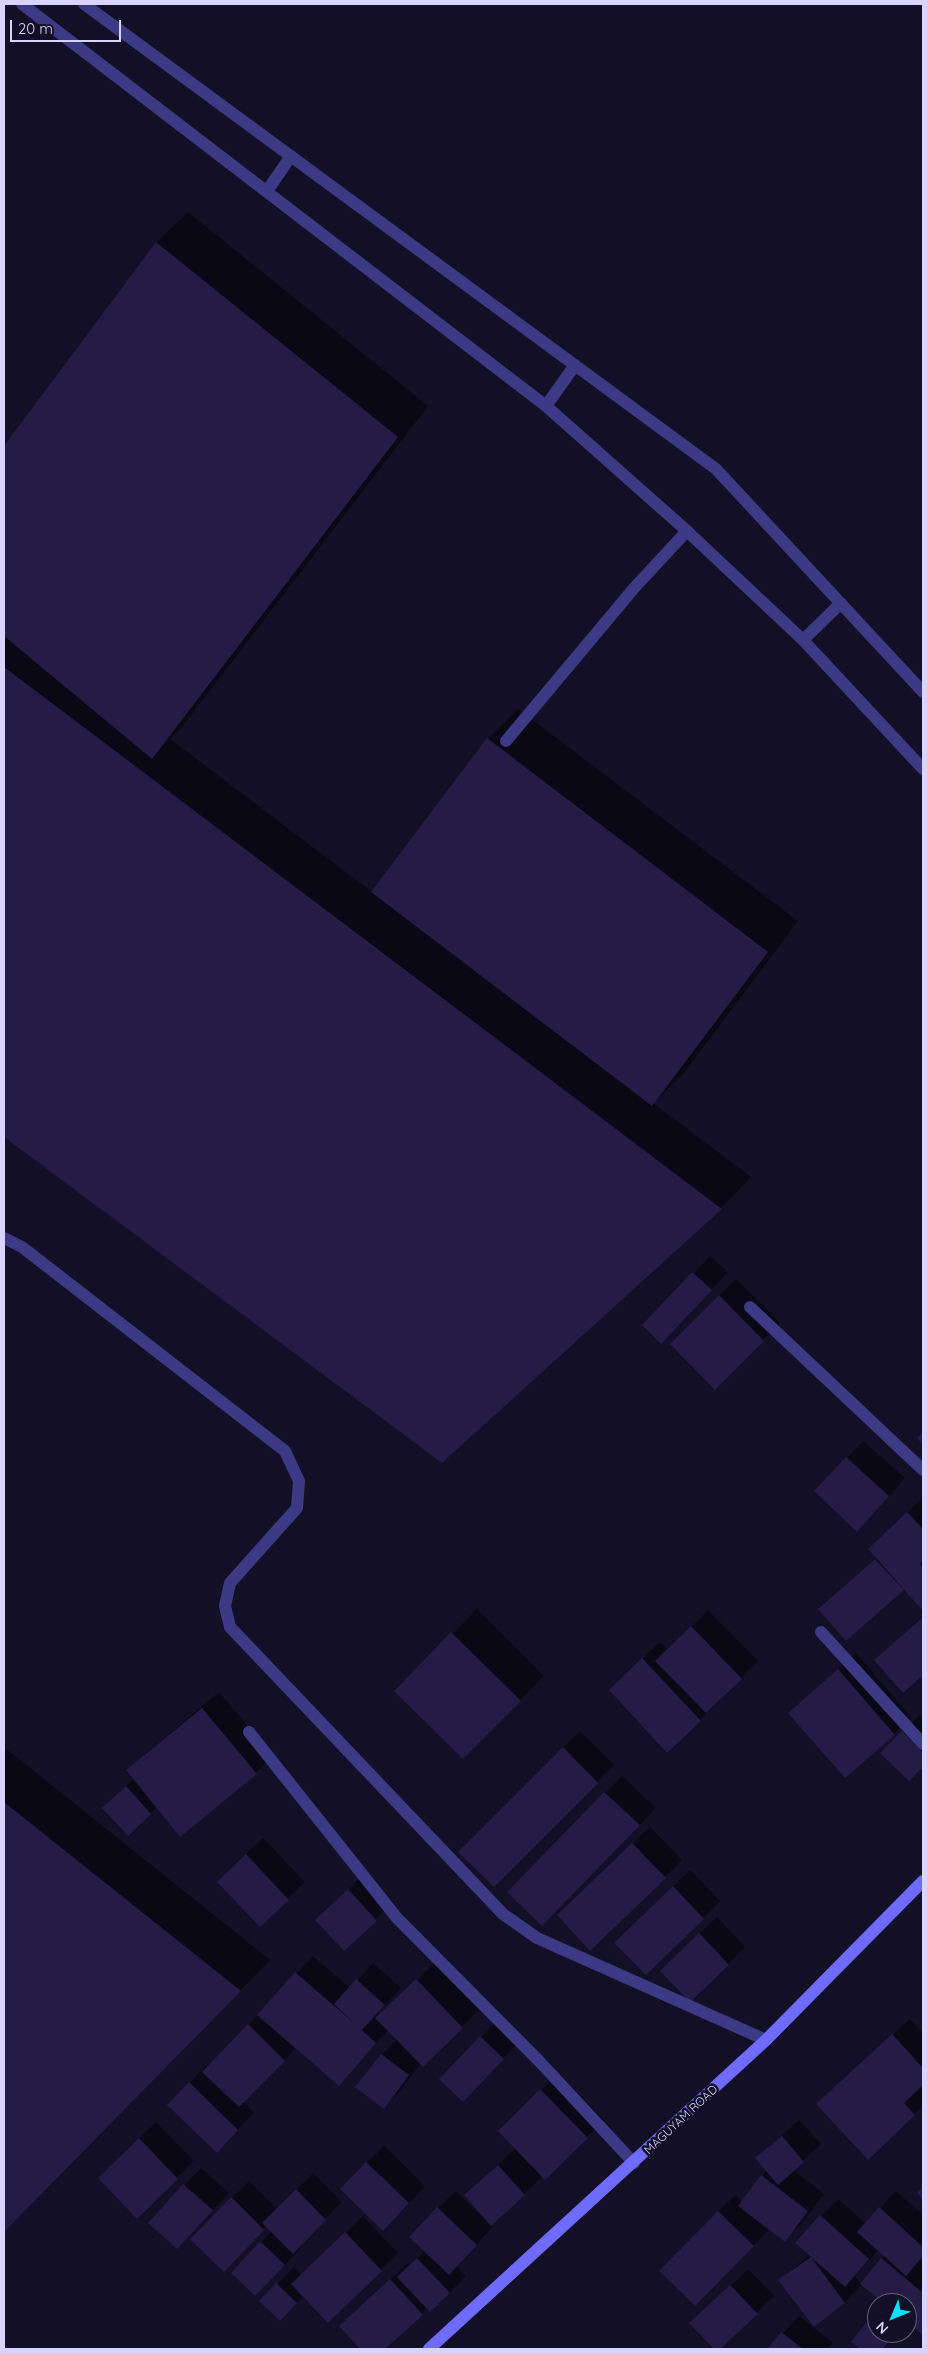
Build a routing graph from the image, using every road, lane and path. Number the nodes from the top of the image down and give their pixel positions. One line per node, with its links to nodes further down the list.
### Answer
1 (22, 4): 4 (street)
2 (84, 4): 3 (street)
3 (291, 156): 4 (street); 5 (street)
4 (267, 191): 6 (street)
5 (575, 365): 6 (street); 8 (street)
6 (546, 406): 7 (street)
7 (687, 531): 9 (street); 11 (street)
8 (841, 603): 9 (street); 10 (street)
9 (803, 640): 12 (street)
10 (923, 692)
11 (506, 741)
12 (923, 769)
13 (4, 1238): 20 (street)
14 (750, 1308): 15 (street)
15 (923, 1470)
16 (821, 1632): 18 (street)
17 (249, 1732): 21 (street)
18 (923, 1744)
19 (923, 1881): 20 (main road, MAGUYAM ROAD)
20 (766, 2040): 21 (main road, MAGUYAM ROAD)
21 (634, 2163): 22 (main road, MAGUYAM ROAD)
22 (437, 2347)

